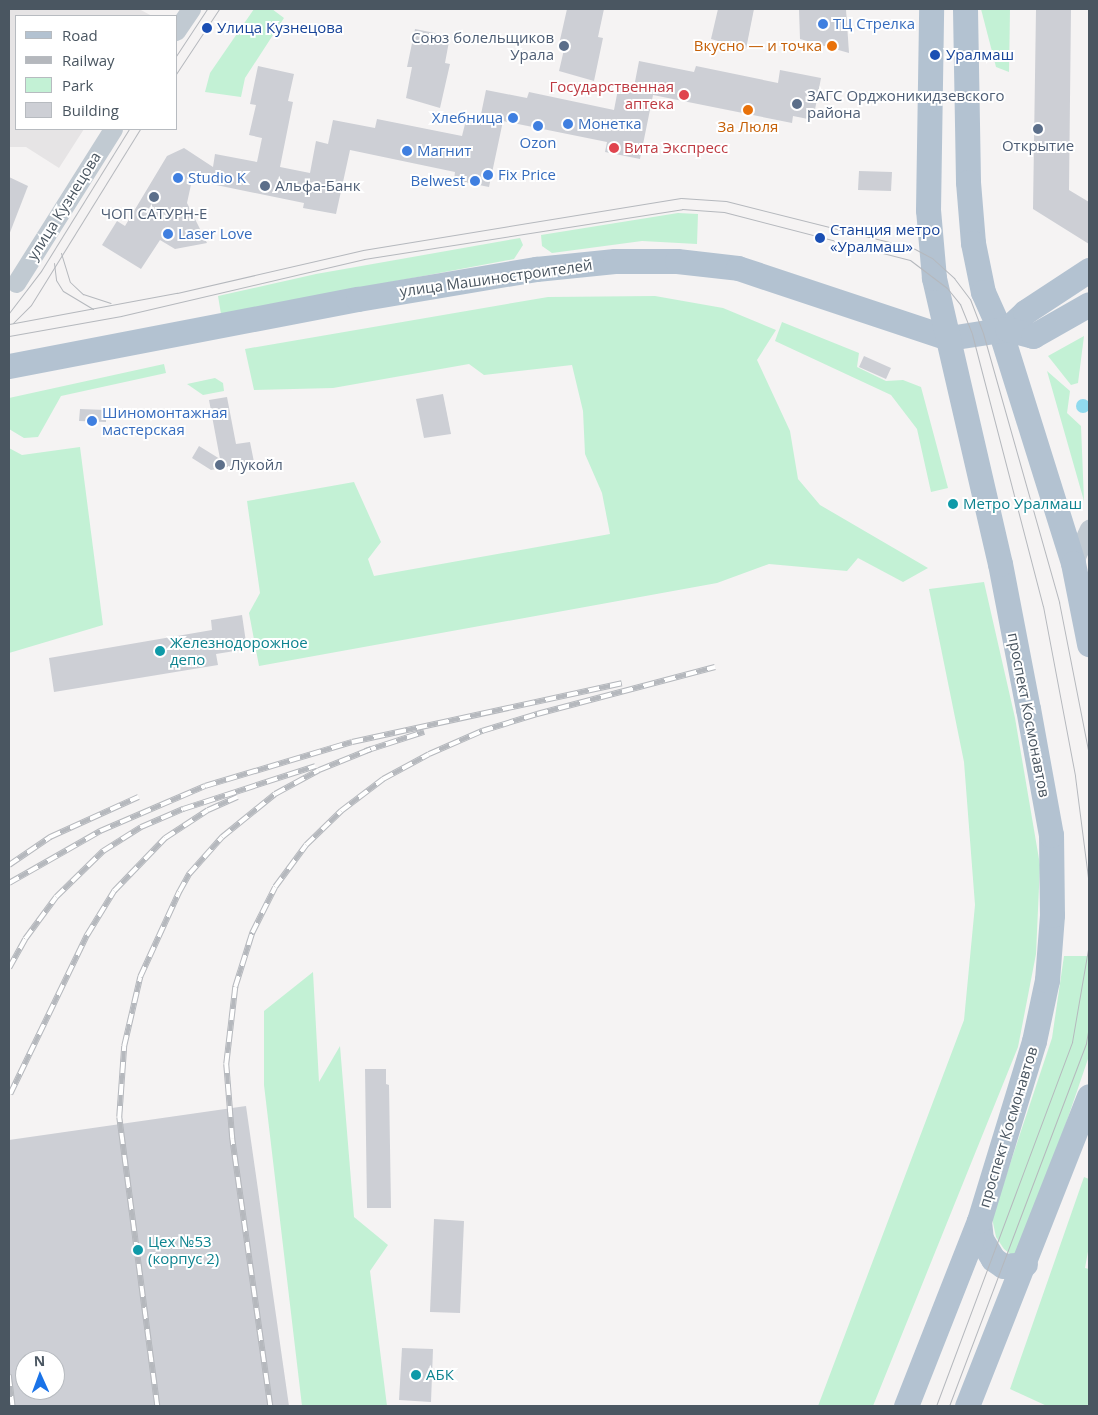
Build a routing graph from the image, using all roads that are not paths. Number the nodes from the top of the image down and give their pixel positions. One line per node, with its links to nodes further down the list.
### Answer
1 (191, 9): 4 (street)
2 (931, 9): 10 (main road, проспект Космонавтов)
3 (965, 9): 9 (main road)
4 (178, 28)
5 (112, 130): 7 (street, улица Кузнецова)
6 (1089, 270): 9 (main road)
7 (16, 283)
8 (1089, 304): 9 (main road)
9 (1003, 329): 10 (main road, улица Машиностроителей); 13 (main road)
10 (949, 338): 11 (main road, улица Машиностроителей); 16 (main road, проспект Космонавтов)
11 (9, 366)
12 (1089, 528): 13 (street)
13 (1073, 563): 14 (main road)
14 (1089, 644)
15 (1089, 1096): 17 (main road)
16 (979, 1222): 17 (main road); 18 (main road, проспект Космонавтов)
17 (1025, 1264): 19 (main road)
18 (906, 1406)
19 (967, 1406)

